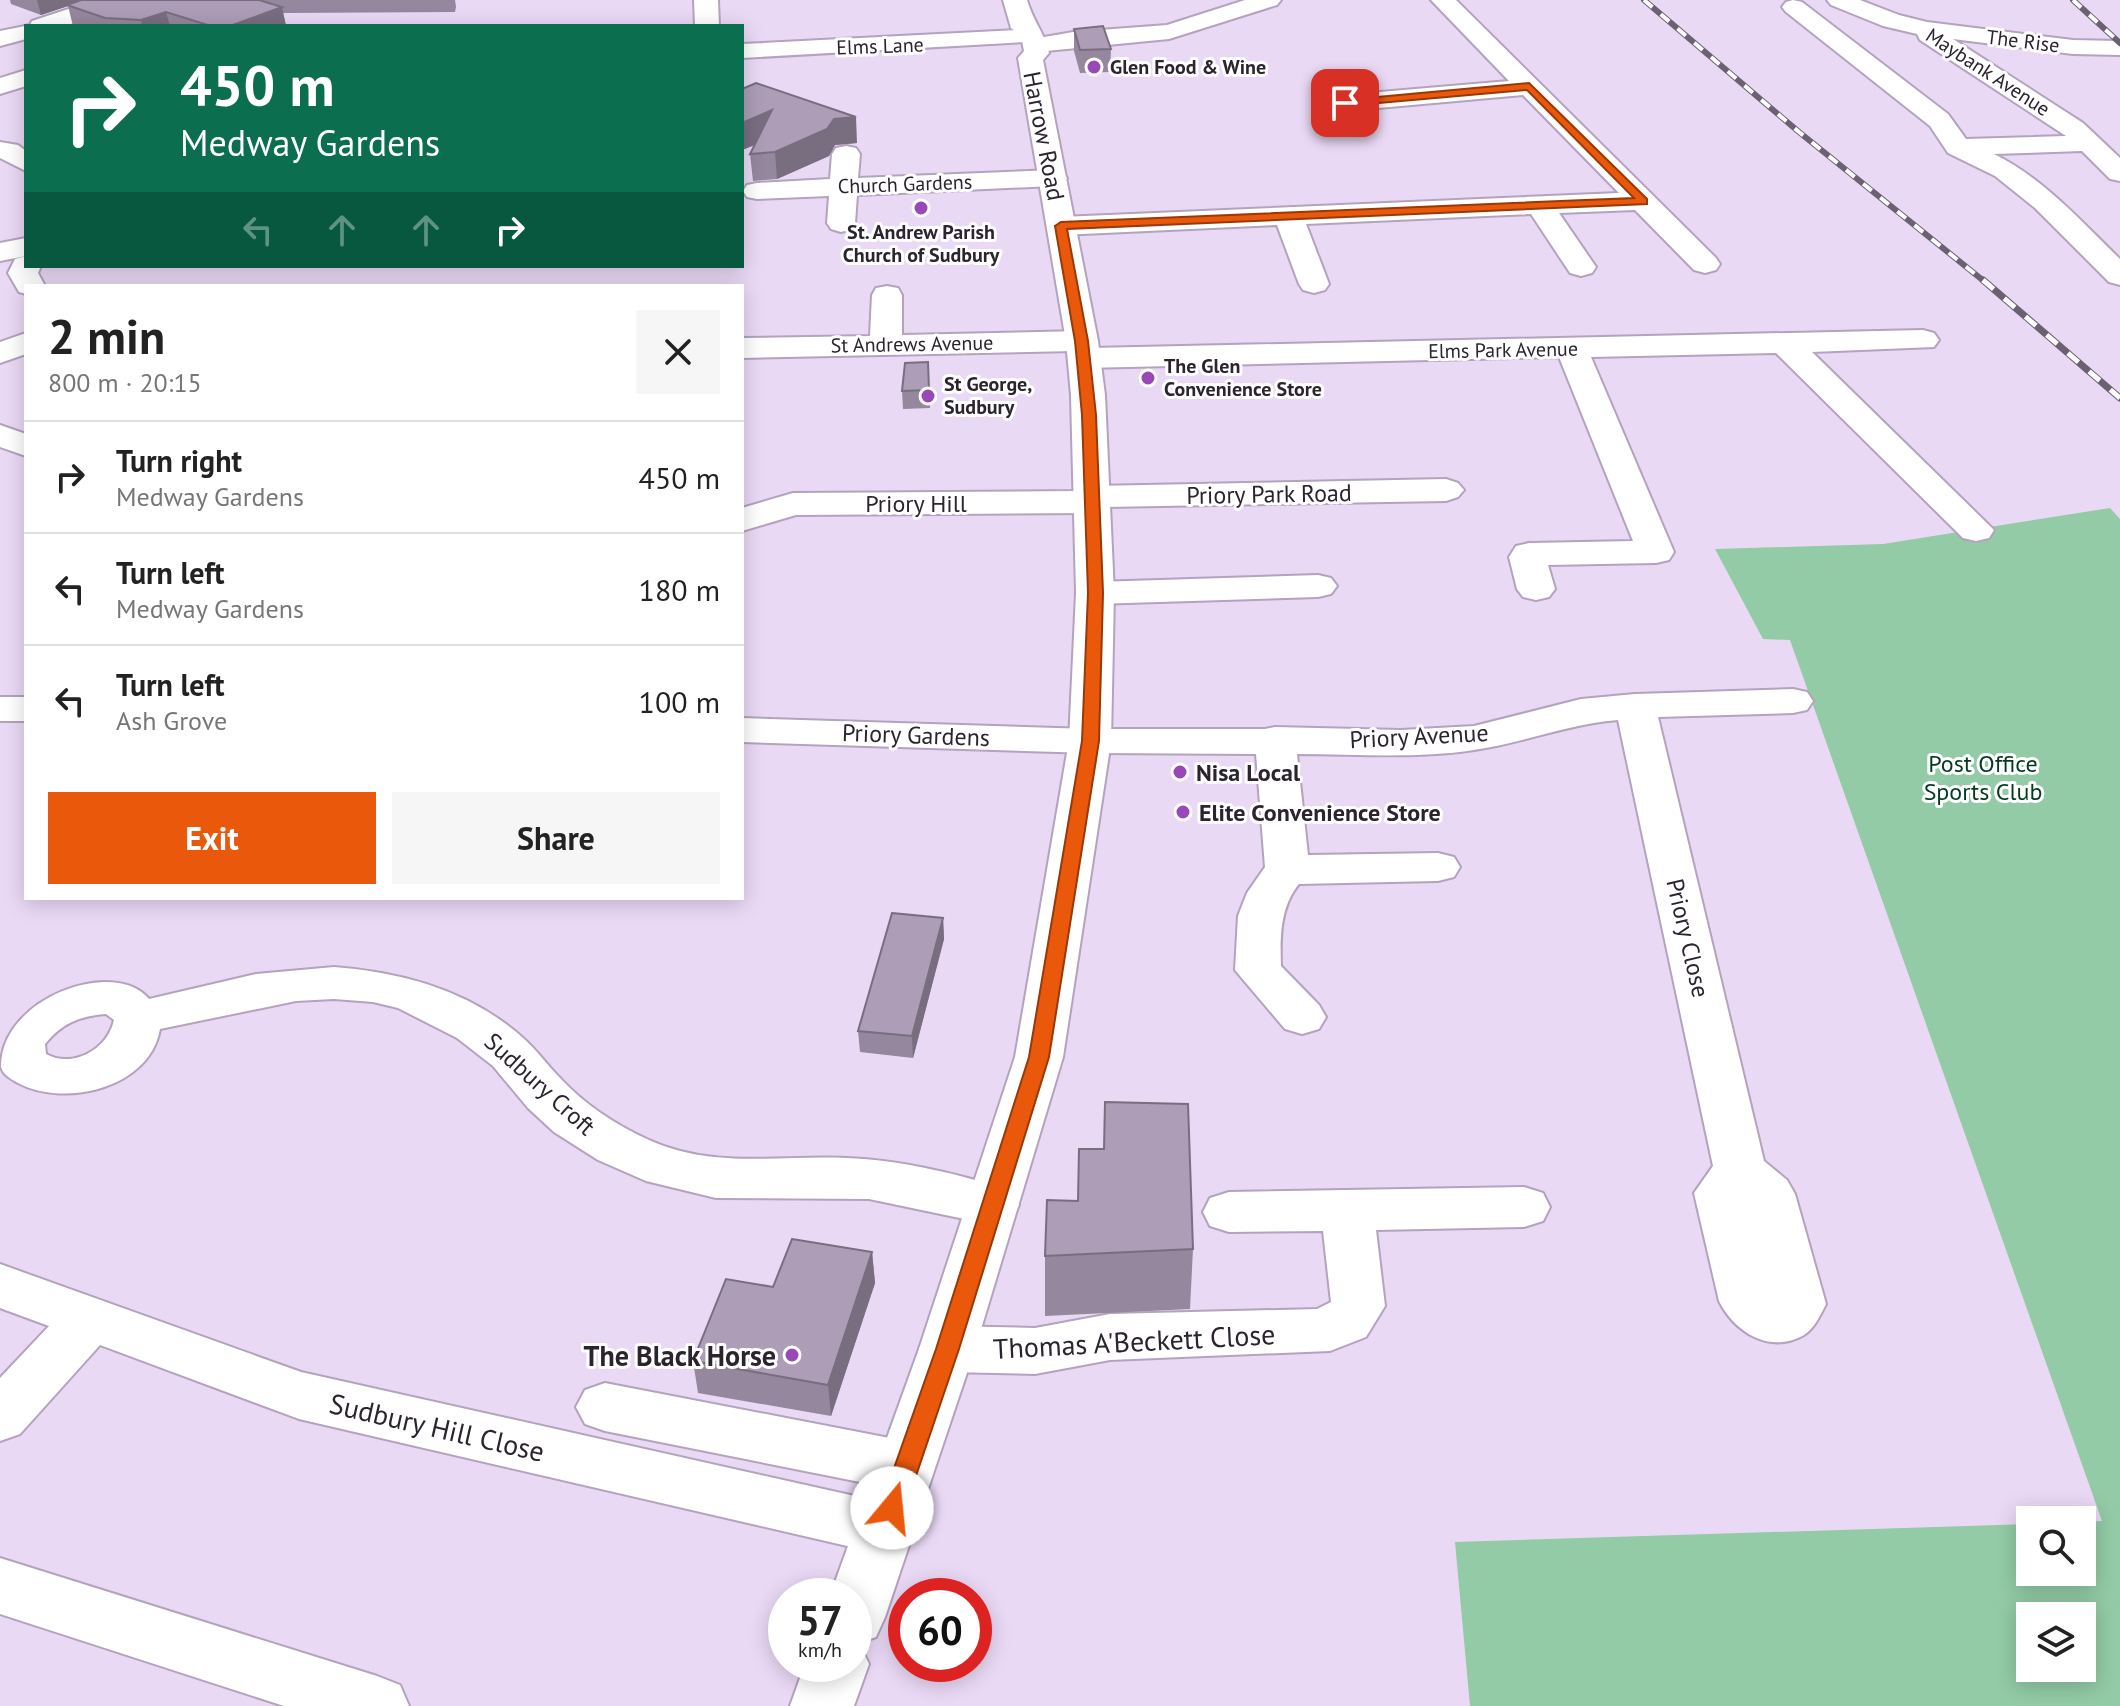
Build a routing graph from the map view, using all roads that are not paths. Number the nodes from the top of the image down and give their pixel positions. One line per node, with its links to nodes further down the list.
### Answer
1 (117, 0): 10 (street)
2 (706, 0): 11 (street)
3 (1015, 0): 14 (street, Harrow Road)
4 (1226, 0): 12 (street)
5 (1269, 0): 12 (street)
6 (1443, 0): 19 (street)
7 (1839, 0): 13 (street, Maybank Avenue)
8 (1917, 0): 13 (street)
9 (1795, 18): 22 (street)
10 (46, 24)
11 (707, 24)
12 (1185, 29): 14 (street)
13 (1927, 29): 15 (street, The Rise); 21 (street, Maybank Avenue)
14 (1028, 40): 16 (street, Elms Lane); 27 (street, Harrow Road)
15 (2120, 48)
16 (744, 51)
17 (24, 79): 18 (street)
18 (0, 86)
19 (1529, 87): 20 (street); 30 (street)
20 (1345, 103)
21 (2088, 143): 22 (street); 26 (street, Maybank Avenue)
22 (1958, 147): 40 (street)
23 (0, 150): 25 (street)
24 (846, 154): 28 (street)
25 (24, 162)
26 (2120, 173)
27 (1053, 178): 28 (street, Church Gardens); 34 (street, Harrow Road)
28 (846, 187): 29 (street, Church Gardens); 33 (street)
29 (757, 191)
30 (1643, 201): 31 (street); 37 (street)
31 (1540, 206): 32 (street); 38 (street)
32 (1288, 216): 34 (street); 41 (street)
33 (841, 223)
34 (1061, 226): 49 (street, Harrow Road)
35 (24, 247): 36 (street)
36 (0, 252)
37 (1705, 264)
38 (1581, 267)
39 (2075, 267): 40 (street)
40 (2114, 270)
41 (1314, 284)
42 (887, 295): 46 (street)
43 (1923, 340): 44 (street, Elms Park Avenue)
44 (1784, 343): 48 (street, Elms Park Avenue); 58 (street)
45 (24, 344): 50 (street)
46 (886, 345): 47 (street, St Andrews Avenue); 49 (street, St Andrews Avenue)
47 (744, 348)
48 (1571, 348): 49 (street, Elms Park Avenue); 60 (street)
49 (1083, 349): 55 (street, Harrow Road)
50 (0, 353)
51 (0, 435): 52 (street)
52 (24, 445)
53 (852, 465): 56 (street)
54 (1446, 490): 55 (street, Priory Park Road)
55 (1092, 500): 56 (street, Priory Hill); 61 (street, Harrow Road)
56 (840, 503): 57 (street, Priory Hill)
57 (744, 519)
58 (1976, 530)
59 (1318, 586): 61 (street)
60 (1536, 589)
61 (1095, 593): 68 (street, Harrow Road)
62 (1793, 701): 63 (street, Priory Avenue)
63 (1635, 706): 67 (street, Priory Avenue); 73 (street, Priory Close)
64 (0, 709): 65 (street)
65 (24, 709)
66 (744, 730): 68 (street, Priory Gardens)
67 (1275, 739): 68 (street, Priory Avenue); 70 (street)
68 (1090, 741): 74 (street, Harrow Road)
69 (1438, 867): 70 (street)
70 (1287, 870): 71 (street)
71 (1302, 1017)
72 (138, 1018): 74 (street, Sudbury Croft)
73 (1740, 1171)
74 (993, 1205): 80 (street, Harrow Road)
75 (1524, 1207): 76 (street)
76 (1347, 1211): 77 (street); 80 (street, Thomas A'Beckett Close)
77 (1229, 1212)
78 (0, 1286): 79 (street, Sudbury Hill Close)
79 (90, 1319): 82 (street); 84 (street, Sudbury Hill Close)
80 (947, 1349): 83 (street, Harrow Road)
81 (605, 1407): 83 (street)
82 (0, 1417)
83 (905, 1466): 84 (street, Harrow Road)
84 (886, 1529): 85 (street, Harrow Road)
85 (868, 1578)
86 (0, 1586): 88 (street)
87 (831, 1682): 89 (street)
88 (377, 1706)
89 (822, 1706)

